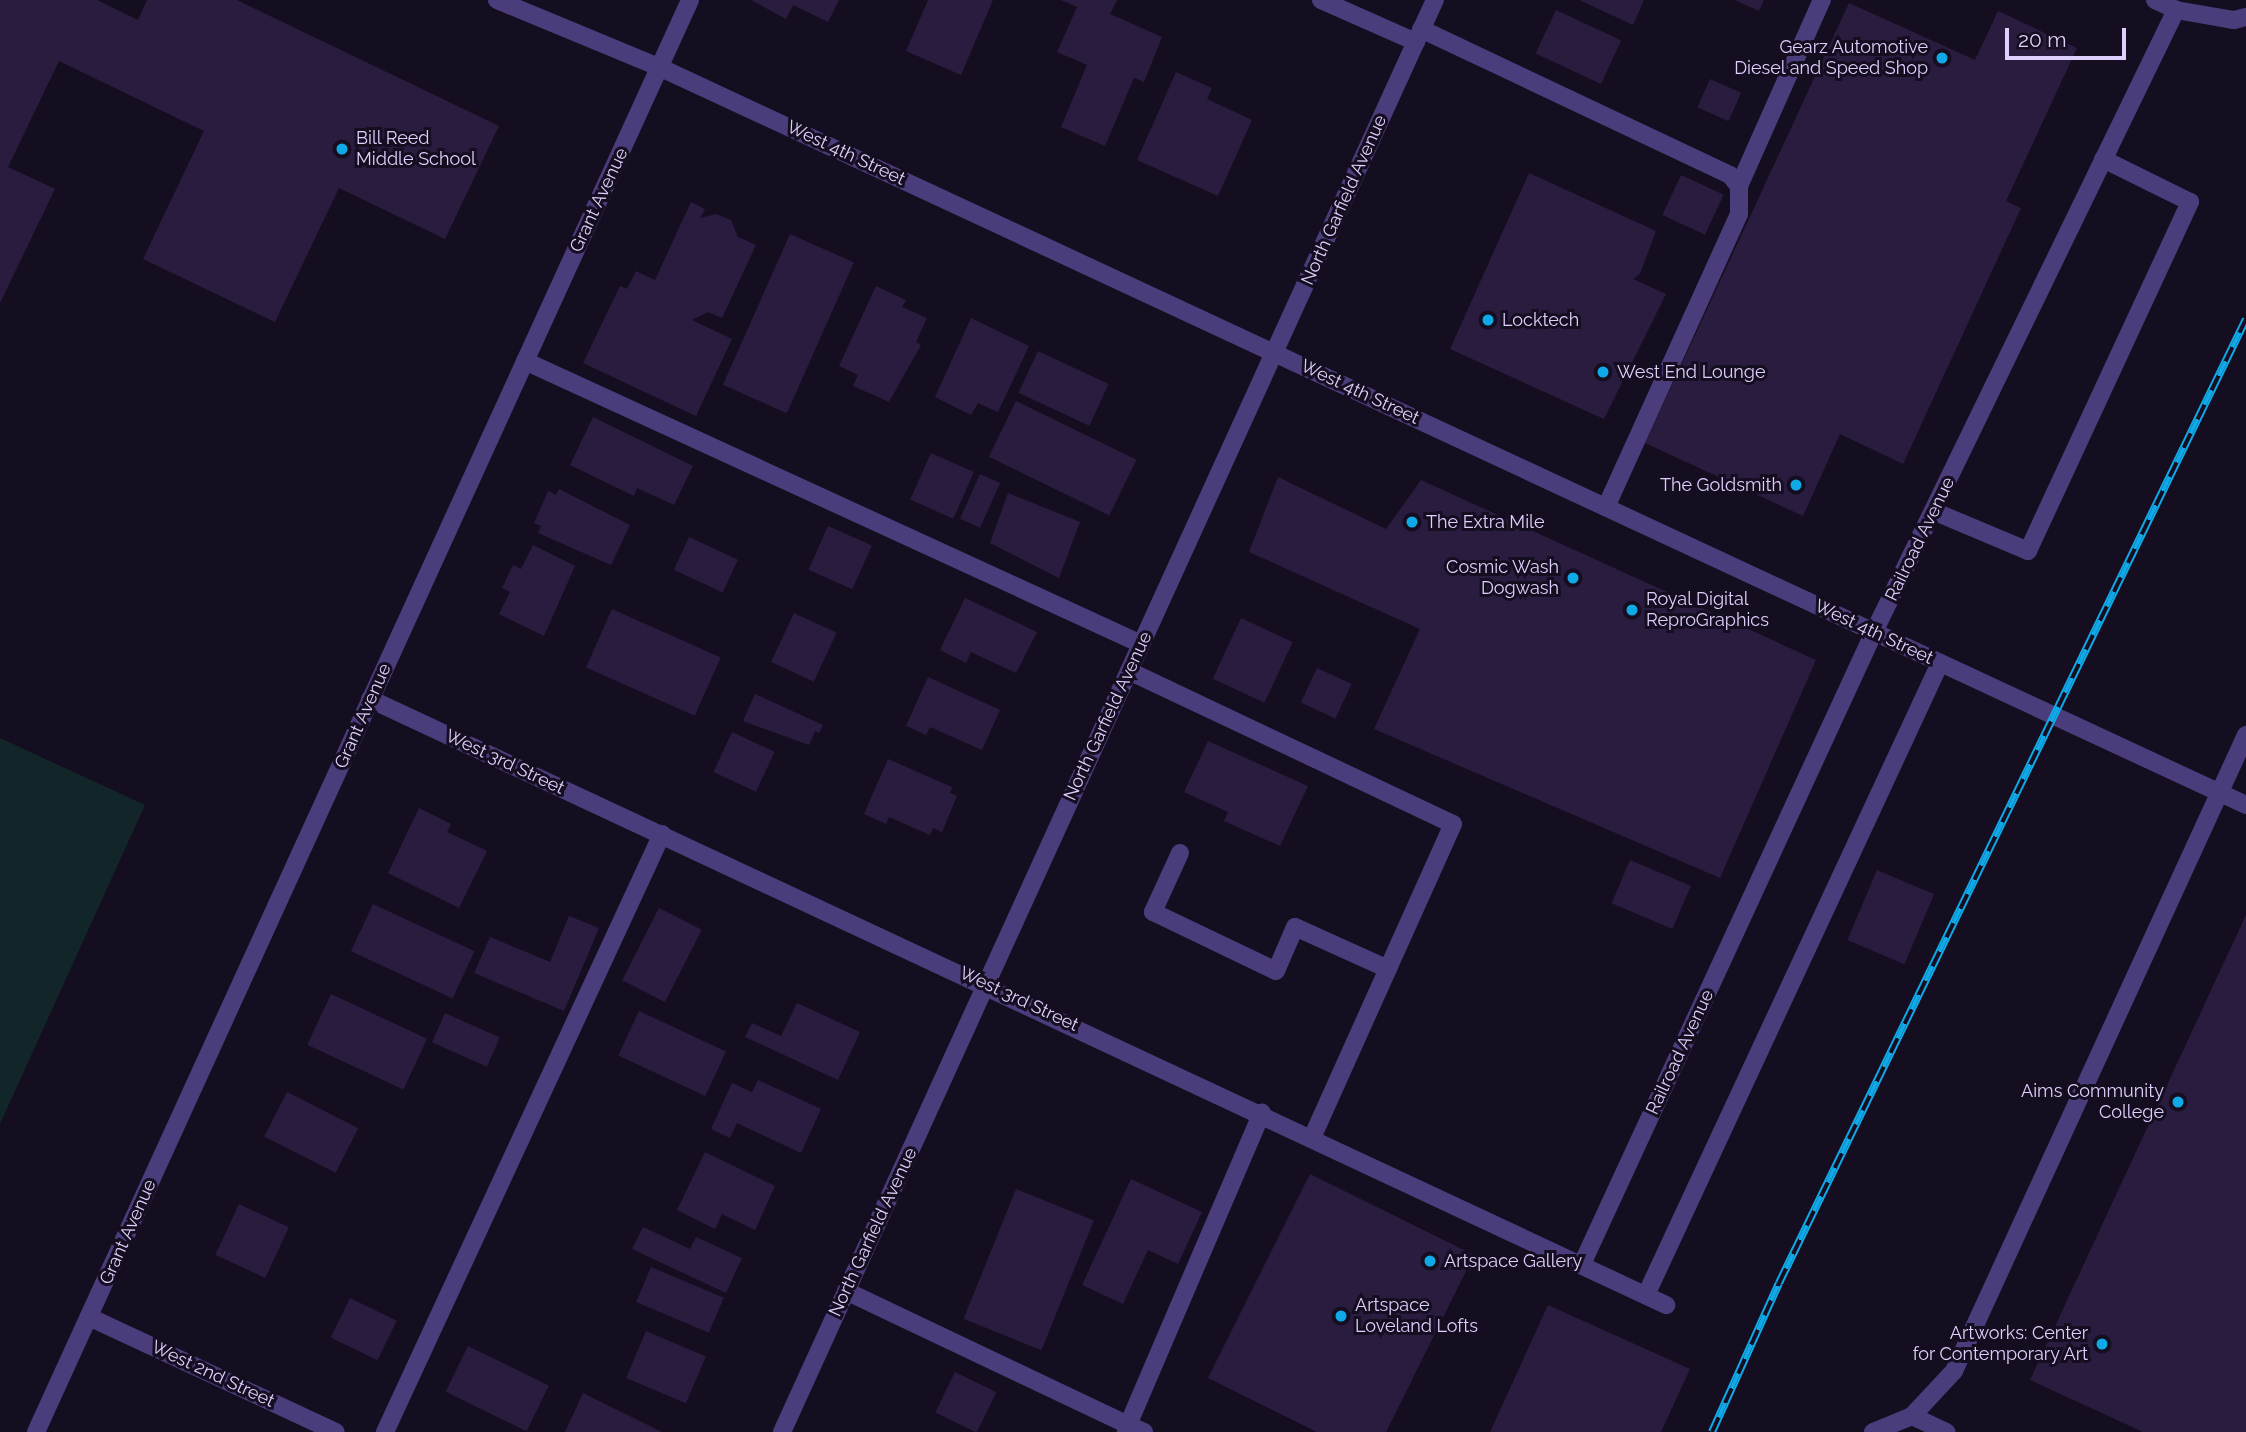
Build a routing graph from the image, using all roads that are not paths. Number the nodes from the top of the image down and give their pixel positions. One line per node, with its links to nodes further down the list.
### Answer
1 (497, 0): 10 (street, West 4th Street)
2 (690, 0): 10 (street, Grant Avenue)
3 (1321, 0): 9 (street)
4 (1434, 0): 9 (street, North Garfield Avenue)
5 (1822, 0): 12 (street)
6 (2155, 0): 7 (street)
7 (2176, 10): 8 (street); 11 (street, Railroad Avenue)
8 (2246, 17)
9 (1418, 35): 12 (street); 13 (street, North Garfield Avenue)
10 (659, 67): 13 (street, West 4th Street); 14 (street, Grant Avenue)
11 (2103, 159): 16 (street, Railroad Avenue); 16 (street)
12 (1739, 186): 15 (street)
13 (1275, 352): 15 (street, West 4th Street); 18 (street, North Garfield Avenue)
14 (525, 361): 18 (street); 21 (street, Grant Avenue)
15 (1605, 507): 17 (street, West 4th Street)
16 (1933, 511): 17 (street, Railroad Avenue)
17 (1874, 632): 19 (street, West 4th Street); 31 (street, Railroad Avenue)
18 (1141, 644): 20 (street, North Garfield Avenue)
19 (1940, 663): 23 (street, West 4th Street); 33 (street)
20 (1129, 671): 27 (street); 28 (street, North Garfield Avenue)
21 (370, 699): 25 (street, West 3rd Street); 35 (street, Grant Avenue)
22 (2246, 735): 23 (street)
23 (2219, 793): 24 (street, West 4th Street); 36 (street)
24 (2246, 805)
25 (662, 834): 28 (street, West 3rd Street); 40 (street)
26 (1180, 853): 27 (street)
27 (1388, 969): 30 (street)
28 (986, 984): 29 (street, West 3rd Street); 32 (street, North Garfield Avenue)
29 (1262, 1113): 30 (street, West 3rd Street); 37 (street)
30 (1314, 1136): 31 (street, West 3rd Street)
31 (1583, 1262): 33 (street, West 3rd Street)
32 (846, 1291): 37 (street); 41 (street, North Garfield Avenue)
33 (1646, 1295): 34 (street, West 3rd Street)
34 (1666, 1305)
35 (89, 1317): 38 (street, Grant Avenue); 39 (street, West 2nd Street)
36 (1912, 1416): 42 (street); 43 (street)
37 (1133, 1430)
38 (36, 1432)
39 (336, 1432)
40 (385, 1432)
41 (782, 1432)
42 (1873, 1432)
43 (1945, 1432)

